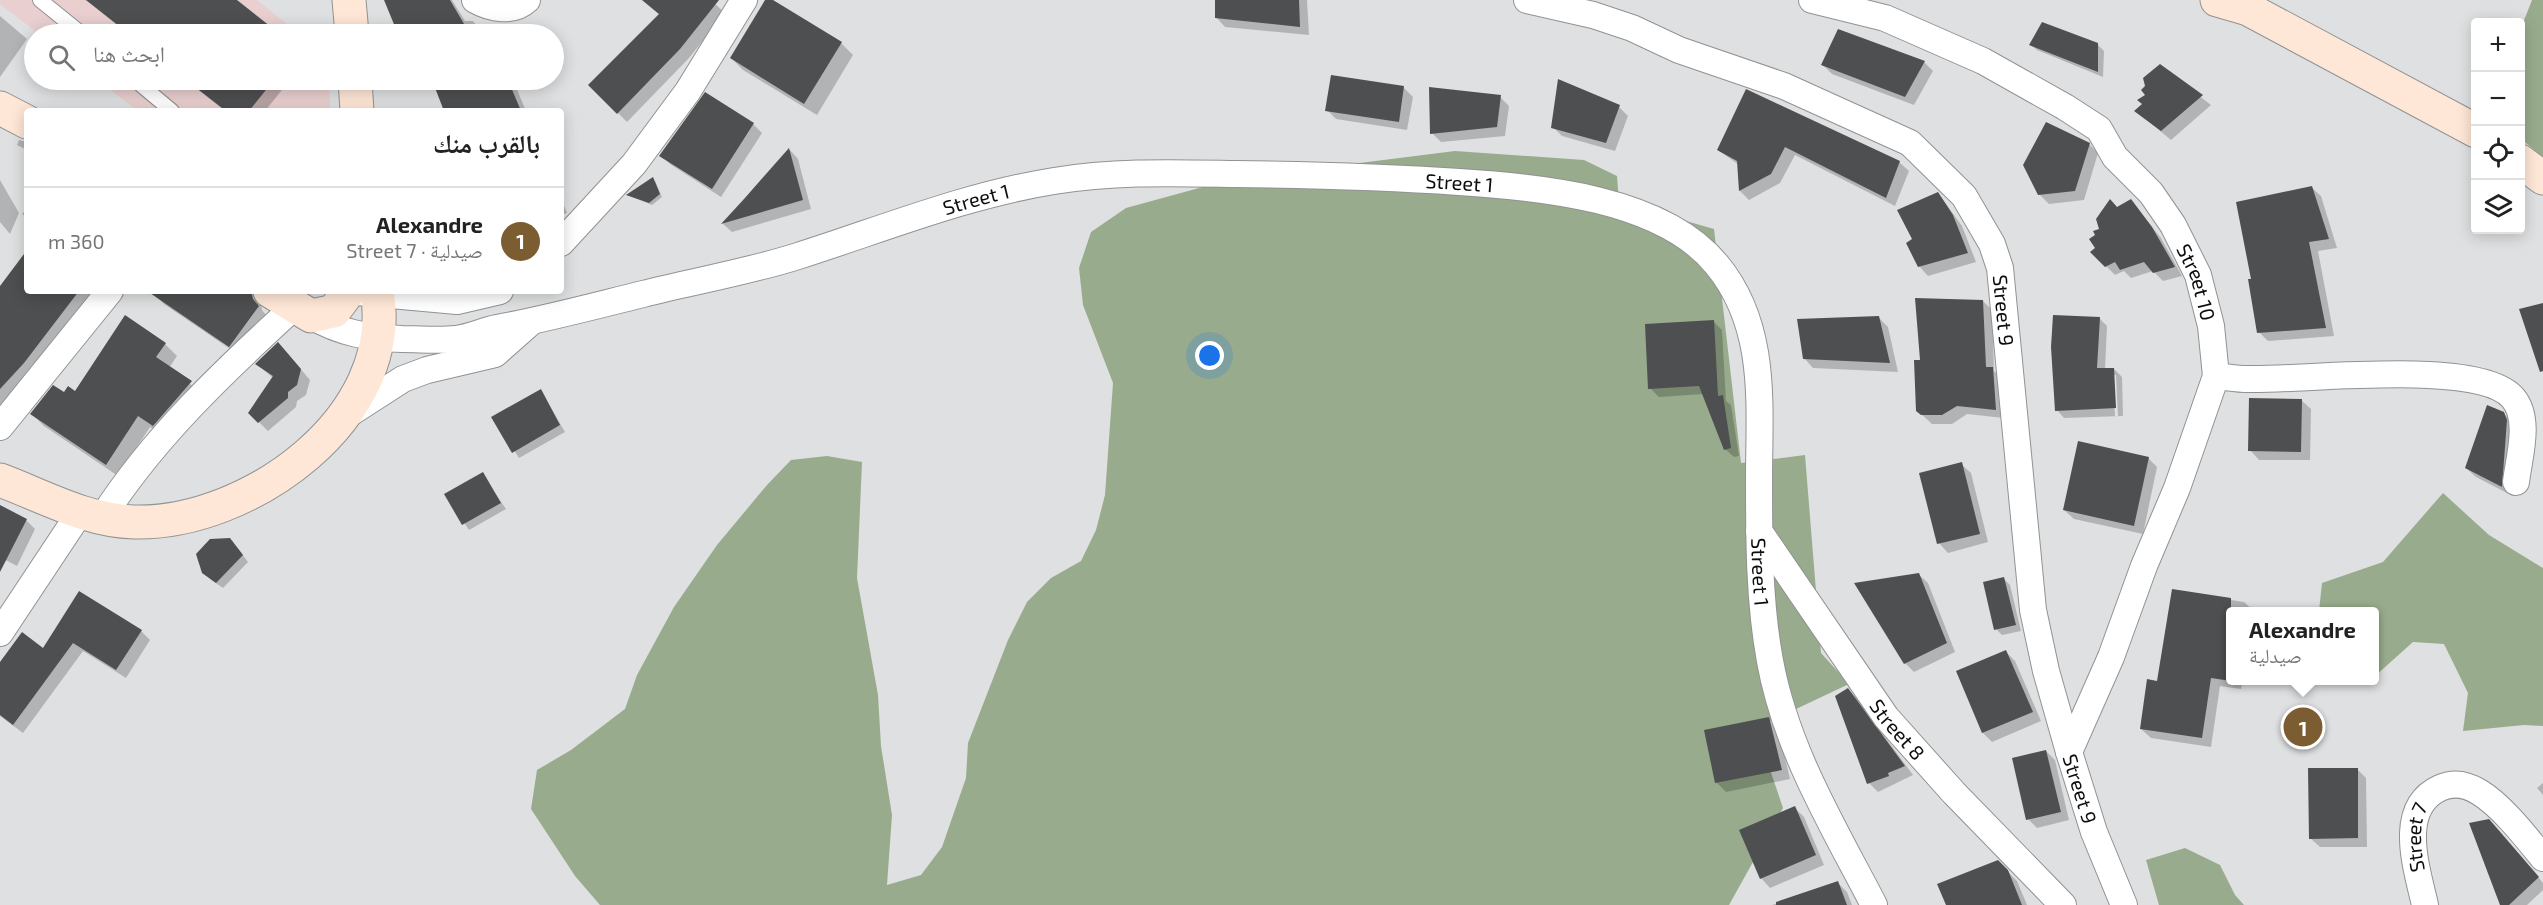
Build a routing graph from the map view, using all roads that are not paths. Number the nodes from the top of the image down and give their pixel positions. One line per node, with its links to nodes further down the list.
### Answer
1 (40, 0): 9 (lane)
2 (349, 0): 10 (main road)
3 (475, 0): 4 (street)
4 (527, 0)
5 (744, 0): 20 (street)
6 (1527, 0): 37 (street, Street 9)
7 (1812, 0): 29 (street, Street 10)
8 (2217, 0): 17 (main road)
9 (70, 24)
10 (351, 24)
11 (147, 90): 14 (lane)
12 (356, 90): 15 (main road)
13 (0, 108): 16 (main road)
14 (168, 108)
15 (357, 108)
16 (24, 120)
17 (2471, 128)
18 (2525, 165): 19 (main road)
19 (2543, 178)
20 (564, 240)
21 (108, 294): 31 (street)
22 (361, 294): 26 (main road)
23 (365, 294): 28 (main road)
24 (385, 294): 25 (street)
25 (487, 294)
26 (292, 305): 28 (street, Street 1); 34 (street)
27 (530, 322): 28 (street, Street 1); 30 (street); 35 (street, Street 1)
28 (377, 339): 30 (main road)
29 (2216, 376): 33 (street); 37 (street, Street 10)
30 (340, 420): 34 (main road)
31 (0, 427)
32 (0, 480): 34 (main road)
33 (2516, 482)
34 (91, 515): 36 (street)
35 (1759, 531): 39 (street, Street 1); 40 (street, Street 8)
36 (0, 633)
37 (2069, 752): 41 (street, Street 9)
38 (2543, 858): 42 (street, Street 7)
39 (1874, 905)
40 (2063, 905)
41 (2124, 905)
42 (2425, 905)

